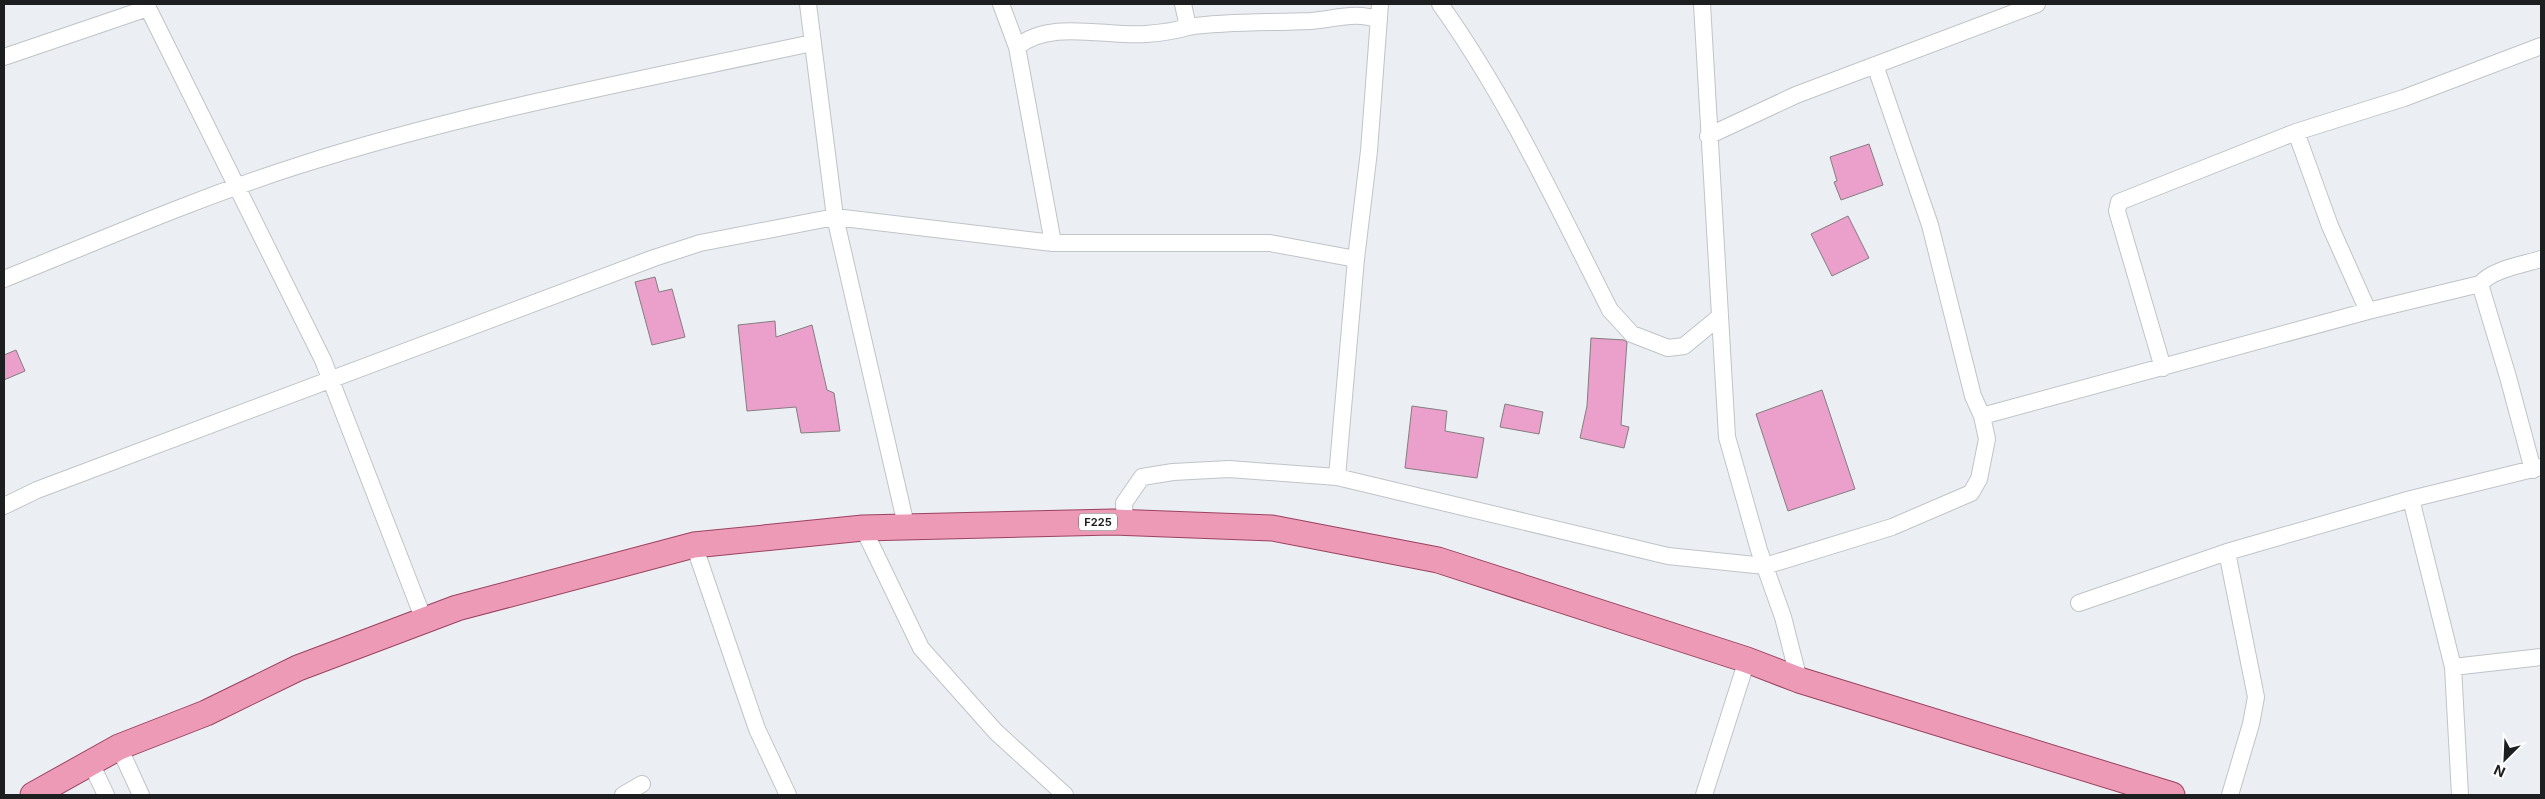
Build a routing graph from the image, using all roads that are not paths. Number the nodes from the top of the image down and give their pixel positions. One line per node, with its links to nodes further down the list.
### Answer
1 (808, 4): 11 (street)
2 (1001, 4): 13 (street)
3 (1183, 4): 10 (street)
4 (1380, 4): 9 (street)
5 (1440, 4): 26 (street)
6 (1702, 4): 17 (street)
7 (2037, 4): 15 (street)
8 (147, 6): 14 (street); 18 (street)
9 (1379, 20): 10 (street); 21 (street)
10 (1188, 27): 13 (street)
11 (812, 43): 18 (street); 19 (street)
12 (2541, 46): 16 (street)
13 (1017, 47): 20 (street)
14 (4, 57)
15 (1876, 66): 17 (street); 29 (street)
16 (2296, 132): 25 (street); 27 (street)
17 (1708, 136): 26 (street)
18 (235, 187): 23 (street); 28 (street)
19 (835, 217): 20 (street); 28 (street); 35 (street)
20 (1053, 243): 21 (street)
21 (1356, 259): 31 (street)
22 (2541, 259): 24 (street)
23 (4, 279)
24 (2480, 284): 25 (street); 30 (street)
25 (2368, 311): 27 (street)
26 (1718, 318): 39 (street)
27 (2163, 368): 29 (street)
28 (330, 378): 33 (street); 41 (street)
29 (1982, 416): 39 (street)
30 (2537, 468): 32 (street)
31 (1337, 477): 34 (street); 39 (street)
32 (2412, 499): 38 (street); 44 (street)
33 (4, 506)
34 (1125, 522): 35 (main road, F225); 43 (main road, F225)
35 (906, 525): 36 (main road, F225)
36 (862, 528): 37 (main road, F225); 54 (street)
37 (694, 545): 41 (main road, F225); 53 (street)
38 (2227, 552): 40 (street); 57 (street)
39 (1765, 566): 45 (street)
40 (2079, 603)
41 (424, 620): 46 (main road, F225)
42 (2541, 657): 44 (street)
43 (1748, 660): 45 (main road, F225); 55 (street)
44 (2453, 667): 58 (street)
45 (1799, 680): 56 (main road, F225)
46 (118, 747): 47 (main road, F225); 51 (street)
47 (90, 762): 49 (main road, F225); 50 (street)
48 (642, 784): 52 (street)
49 (33, 795)
50 (106, 795)
51 (141, 795)
52 (623, 795)
53 (788, 795)
54 (1065, 795)
55 (1704, 795)
56 (2172, 795)
57 (2230, 795)
58 (2460, 795)

